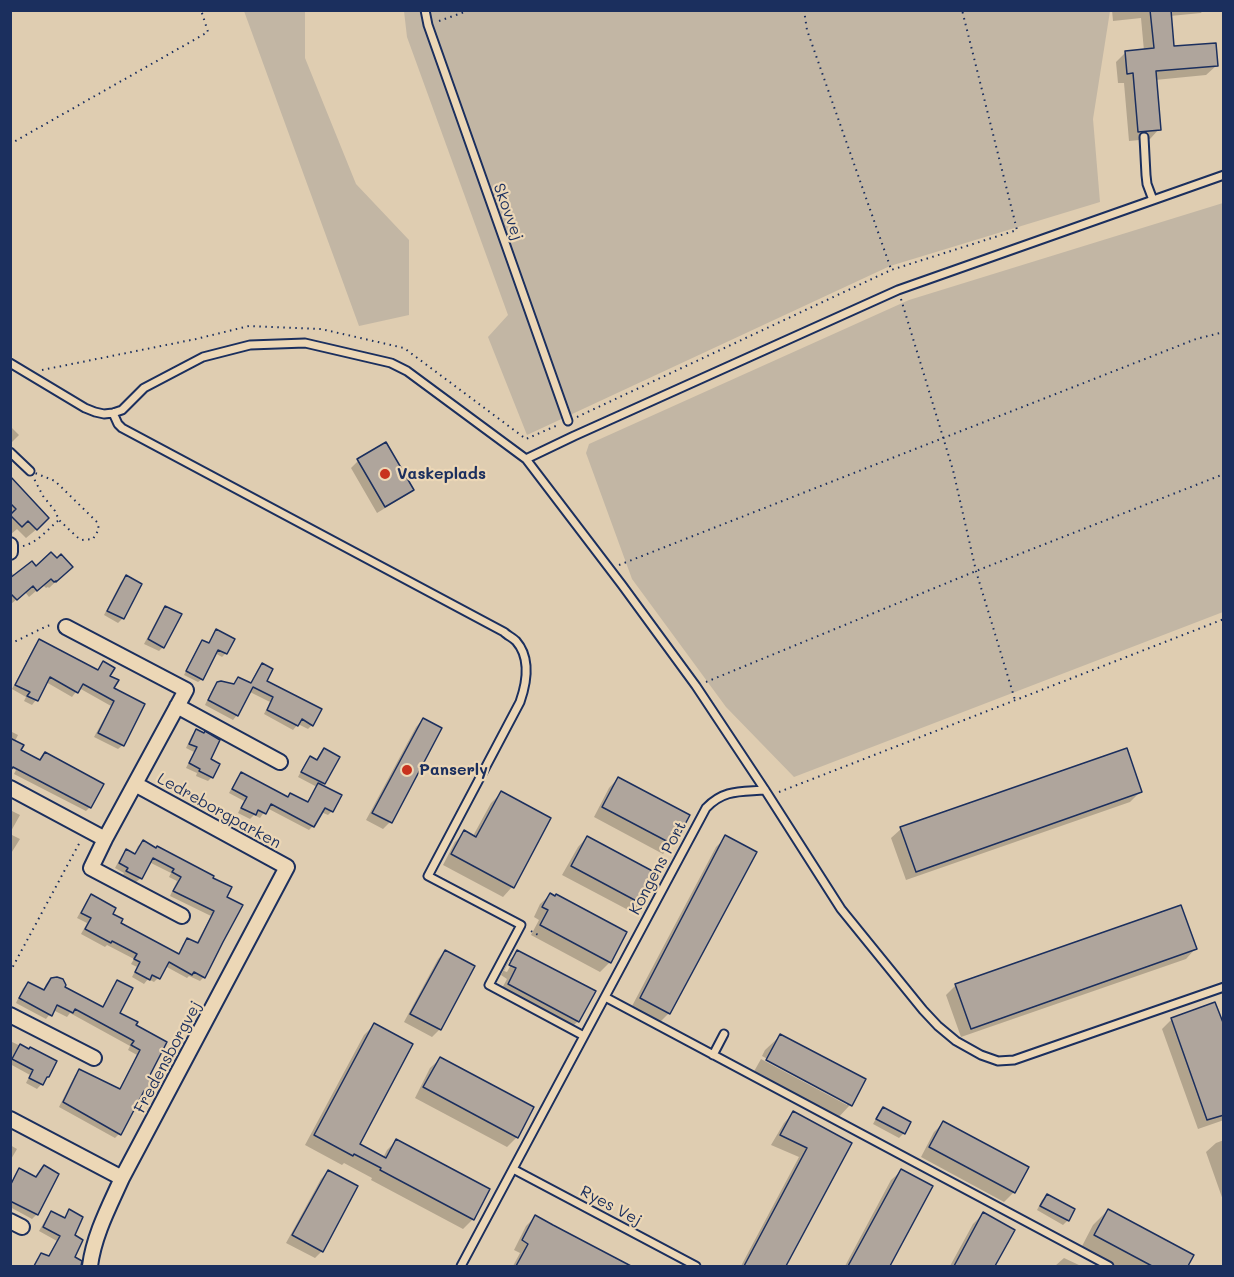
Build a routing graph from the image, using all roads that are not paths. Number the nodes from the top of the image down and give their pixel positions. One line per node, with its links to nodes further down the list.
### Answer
1 (425, 10): 7 (lane, Skovvej)
2 (1144, 136): 4 (lane)
3 (1224, 175): 4 (lane)
4 (1153, 200): 9 (lane)
5 (10, 363): 6 (lane)
6 (113, 413): 9 (lane); 24 (lane)
7 (568, 421)
8 (10, 452): 10 (lane)
9 (526, 459): 16 (lane)
10 (30, 471)
11 (66, 627): 12 (street)
12 (177, 706): 13 (street); 14 (street, Ledreborgparken)
13 (280, 762)
14 (135, 784): 17 (street, Ledreborgparken); 18 (street, Ledreborgparken)
15 (10, 788): 17 (street)
16 (765, 790): 20 (lane); 21 (lane, Kongens Port)
17 (105, 839): 19 (street, Ledreborgparken)
18 (287, 867): 29 (street, Fredensborgvej)
19 (182, 916)
20 (1224, 987)
21 (605, 997): 24 (lane, Kongens Port); 25 (lane)
22 (10, 1015): 26 (street)
23 (724, 1034): 25 (lane)
24 (584, 1036): 28 (lane, Kongens Port)
25 (713, 1055): 33 (lane)
26 (94, 1058)
27 (10, 1119): 29 (street)
28 (513, 1169): 31 (lane, Kongens Port); 32 (lane, Ryes Vej)
29 (122, 1178): 30 (street, Fredensborgvej)
30 (90, 1266)
31 (461, 1266)
32 (696, 1266)
33 (1109, 1266)

